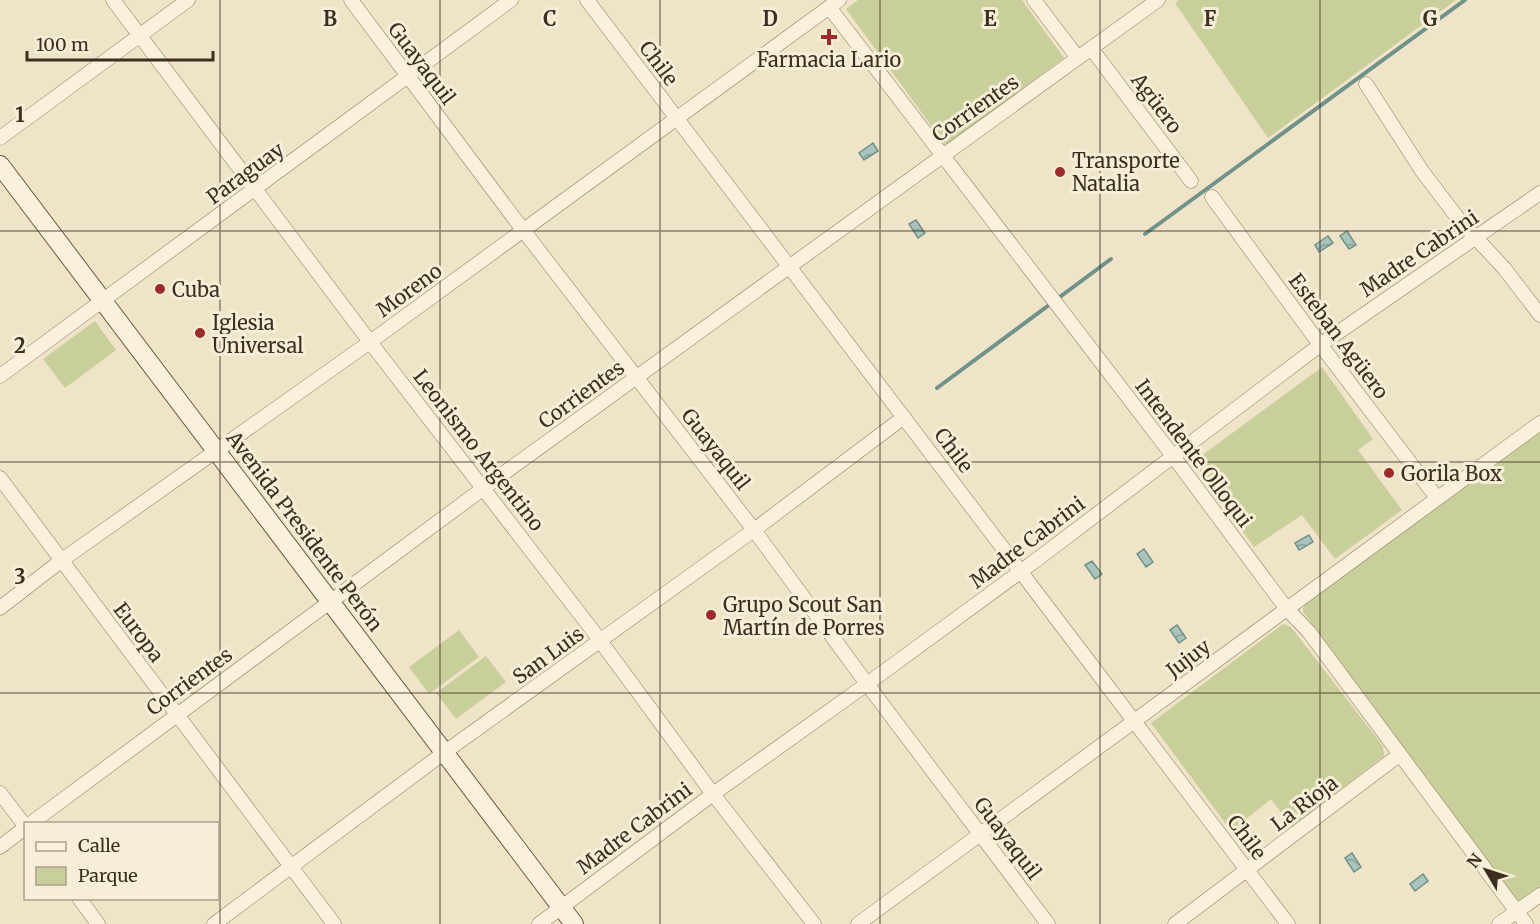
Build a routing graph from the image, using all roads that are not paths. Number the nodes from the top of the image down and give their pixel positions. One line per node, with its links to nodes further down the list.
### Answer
1 (113, 0): 9 (street, Leonismo Argentino)
2 (189, 0): 9 (street)
3 (351, 0): 12 (street, Guayaquil)
4 (511, 0): 12 (street, Paraguay)
5 (587, 0): 14 (street, Chile)
6 (1034, 0): 11 (street)
7 (1158, 0): 10 (street, Corrientes)
8 (834, 4): 14 (street, Moreno); 16 (street, Intendente Olloqui)
9 (140, 36): 15 (street); 19 (street, Leonismo Argentino)
10 (1091, 48): 11 (street, Corrientes); 18 (street, Agüero)
11 (1078, 58): 16 (street, Corrientes)
12 (409, 77): 19 (street, Paraguay); 22 (street, Guayaquil)
13 (1366, 84): 23 (street)
14 (677, 118): 22 (street, Moreno); 24 (street, Chile)
15 (0, 138)
16 (943, 155): 24 (street, Corrientes); 34 (street, Intendente Olloqui)
17 (0, 165): 25 (main road, Avenida Presidente Perón)
18 (1191, 181)
19 (256, 189): 25 (street, Paraguay); 27 (street, Leonismo Argentino)
20 (1540, 193): 23 (street, Madre Cabrini)
21 (1212, 197): 28 (street, Esteban Agüero)
22 (523, 230): 27 (street, Moreno); 30 (street, Guayaquil)
23 (1476, 239): 26 (street); 28 (street, Madre Cabrini)
24 (790, 267): 30 (street, Corrientes); 31 (street, Chile)
25 (103, 301): 29 (street, Paraguay); 33 (main road, Avenida Presidente Perón)
26 (1540, 315)
27 (370, 342): 33 (street, Moreno); 36 (street, Leonismo Argentino)
28 (1320, 345): 34 (street, Madre Cabrini); 37 (street, Esteban Agüero)
29 (0, 376)
30 (636, 378): 36 (street, Corrientes); 38 (street, Guayaquil)
31 (904, 417): 38 (street, San Luis); 40 (street, Chile)
32 (1540, 423): 37 (street, Jujuy)
33 (216, 450): 39 (street, Moreno); 41 (main road, Avenida Presidente Perón)
34 (1173, 456): 40 (street, Madre Cabrini); 43 (street, Intendente Olloqui)
35 (0, 478): 39 (street, Europa)
36 (484, 488): 41 (street, Corrientes); 44 (street, Leonismo Argentino)
37 (1437, 498): 43 (street, Jujuy)
38 (754, 530): 44 (street, San Luis); 45 (street, Guayaquil)
39 (62, 560): 42 (street, Moreno); 46 (street, Europa)
40 (1021, 571): 45 (street, Madre Cabrini); 47 (street, Chile)
41 (331, 602): 46 (street, Corrientes); 48 (main road, Avenida Presidente Perón)
42 (0, 608)
43 (1287, 608): 47 (street, Jujuy); 49 (street, Intendente Olloqui)
44 (600, 642): 48 (street, San Luis); 51 (street, Leonismo Argentino)
45 (867, 684): 51 (street, Madre Cabrini); 55 (street, Guayaquil)
46 (177, 714): 52 (street, Corrientes); 57 (street, Europa)
47 (1136, 721): 55 (street, Jujuy); 58 (street, Chile)
48 (445, 752): 57 (street, San Luis); 61 (main road, Avenida Presidente Perón)
49 (1399, 755): 58 (street, La Rioja); 62 (street, Intendente Olloqui)
50 (0, 793): 53 (street)
51 (713, 794): 61 (street, Madre Cabrini); 68 (street, Leonismo Argentino)
52 (33, 822)
53 (24, 824)
54 (24, 829): 56 (street)
55 (981, 834): 69 (street, Jujuy); 70 (street, Guayaquil)
56 (0, 847)
57 (291, 867): 64 (street, San Luis); 65 (street, Europa)
58 (1247, 870): 71 (street, La Rioja); 72 (street, Chile)
59 (1540, 895): 62 (street)
60 (80, 900): 63 (street)
61 (561, 907): 66 (street, Madre Cabrini); 67 (main road, Avenida Presidente Perón)
62 (1516, 912): 73 (street); 74 (street, Intendente Olloqui)
63 (98, 924)
64 (214, 924)
65 (334, 924)
66 (539, 924)
67 (574, 924)
68 (814, 924)
69 (858, 924)
70 (1048, 924)
71 (1175, 924)
72 (1288, 924)
73 (1499, 924)
74 (1526, 924)

